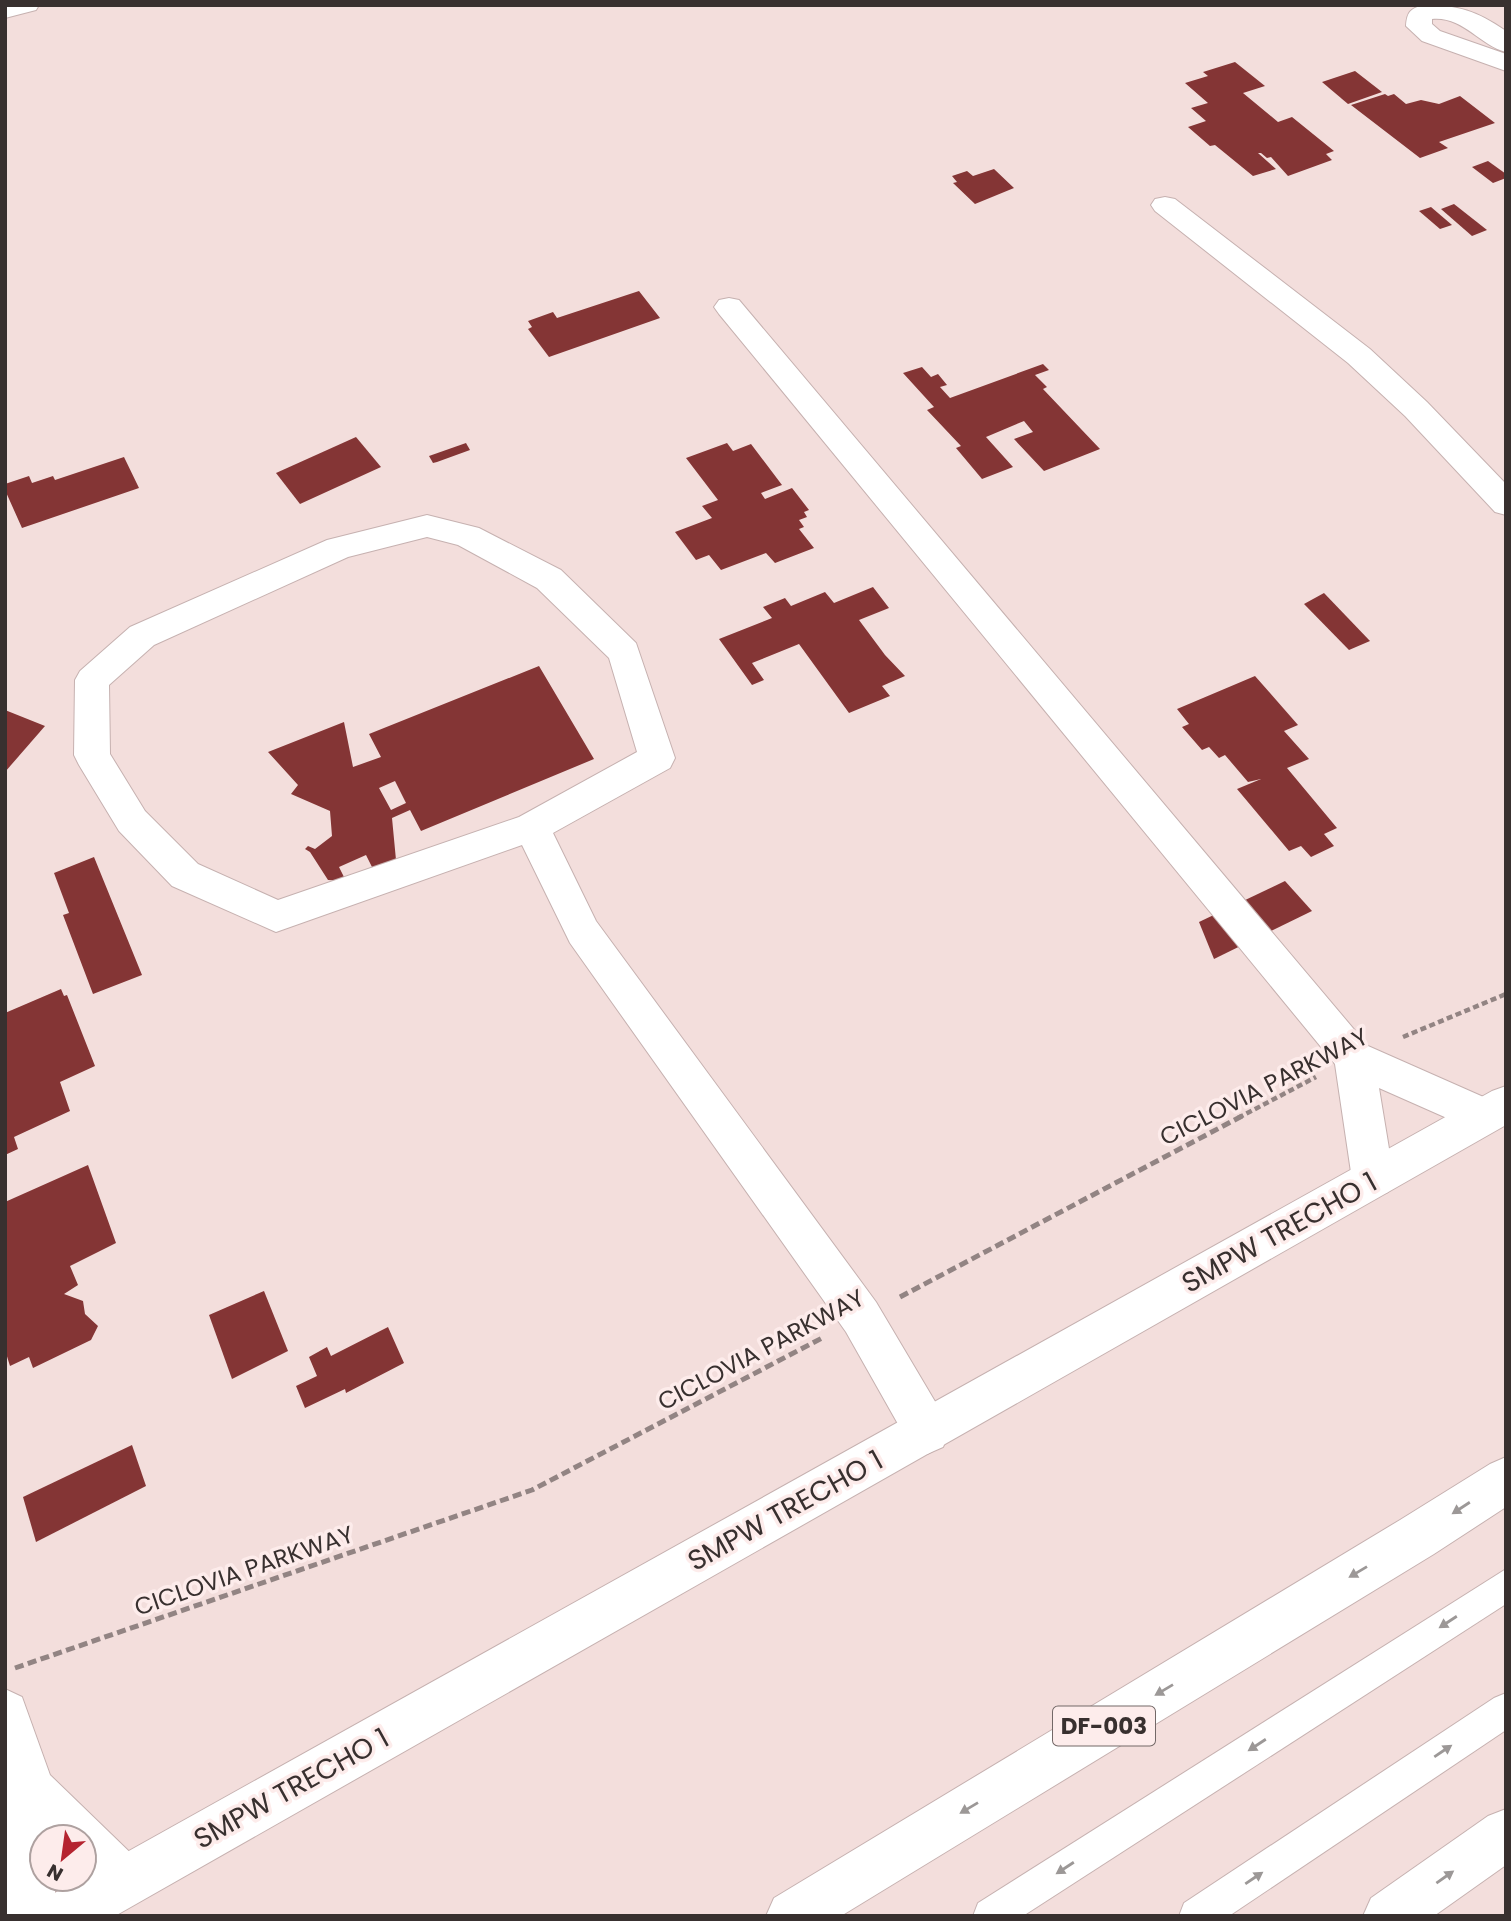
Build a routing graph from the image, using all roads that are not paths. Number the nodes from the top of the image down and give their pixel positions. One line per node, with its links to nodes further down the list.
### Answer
1 (27, 5): 2 (main road)
2 (5, 11)
3 (1506, 44): 4 (main road)
4 (1506, 63)
5 (1165, 205): 7 (main road)
6 (729, 307): 9 (main road)
7 (1506, 504)
8 (532, 827): 8 (main road); 12 (main road)
9 (1354, 1058): 10 (main road); 11 (main road)
10 (1494, 1110): 11 (main road, SMPW TRECHO 1)
11 (1373, 1179): 12 (main road, SMPW TRECHO 1)
12 (927, 1431): 21 (main road, SMPW TRECHO 1)
13 (1506, 1479): 24 (main road, DF-003, one-way to 24)
14 (1506, 1586): 25 (lane, one-way to 25)
15 (1506, 1710): 26 (lane, one-way to 15)
16 (5, 1714): 17 (main road)
17 (30, 1791): 18 (main road); 22 (main road)
18 (63, 1823)
19 (1506, 1834): 27 (main road, one-way to 19)
20 (98, 1857): 21 (main road)
21 (124, 1882): 23 (main road, SMPW TRECHO 1)
22 (29, 1916)
23 (64, 1916)
24 (792, 1916)
25 (991, 1916)
26 (1198, 1916)
27 (1389, 1916)

